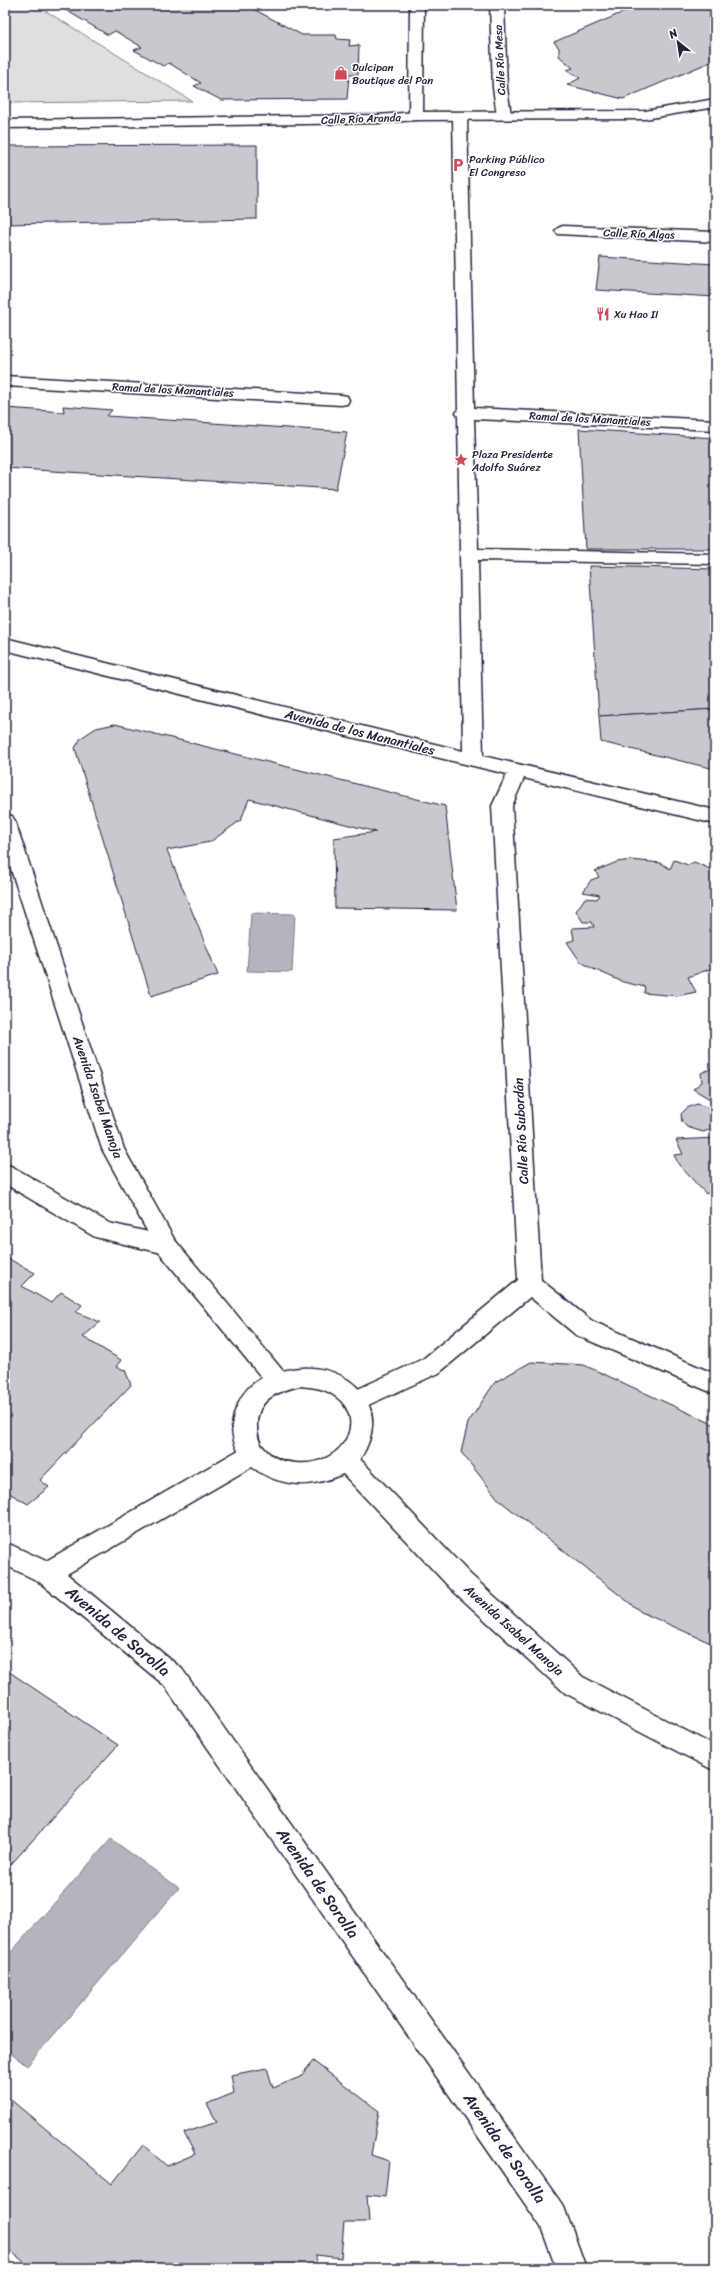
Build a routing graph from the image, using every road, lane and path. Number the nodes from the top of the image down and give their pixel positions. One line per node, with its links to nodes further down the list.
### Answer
1 (417, 5): 5 (street)
2 (497, 5): 4 (street, Calle Río Mesa)
3 (715, 103): 4 (street, Calle Río Aranda)
4 (504, 115): 6 (street, Calle Río Aranda)
5 (416, 116): 6 (street, Calle Río Aranda); 7 (street, Calle Río Aranda)
6 (460, 116): 12 (street)
7 (5, 124)
8 (563, 232): 9 (street, Calle Río Algas)
9 (715, 237)
10 (5, 381): 11 (street, Ramal de los Manantiales)
11 (341, 400)
12 (464, 413): 13 (street, Ramal de los Manantiales); 14 (street)
13 (715, 425)
14 (468, 554): 15 (street); 17 (street)
15 (715, 559)
16 (5, 644): 17 (street, Avenida de los Manantiales)
17 (473, 759): 18 (street, Avenida de los Manantiales)
18 (518, 770): 19 (street, Avenida de los Manantiales); 23 (street, Calle Río Subordán)
19 (715, 817)
20 (5, 821): 22 (street, Avenida Isabel Manoja)
21 (5, 1173): 22 (street)
22 (166, 1245): 24 (street, Avenida Isabel Manoja)
23 (530, 1284): 25 (street); 26 (street)
24 (278, 1381): 26 (street); 27 (street)
25 (715, 1384)
26 (355, 1401): 28 (street)
27 (253, 1454): 28 (street); 30 (street)
28 (346, 1460): 31 (street, Avenida Isabel Manoja)
29 (5, 1553): 30 (street, Avenida de Sorolla)
30 (47, 1573): 32 (street, Avenida de Sorolla)
31 (715, 1760)
32 (571, 2268)

